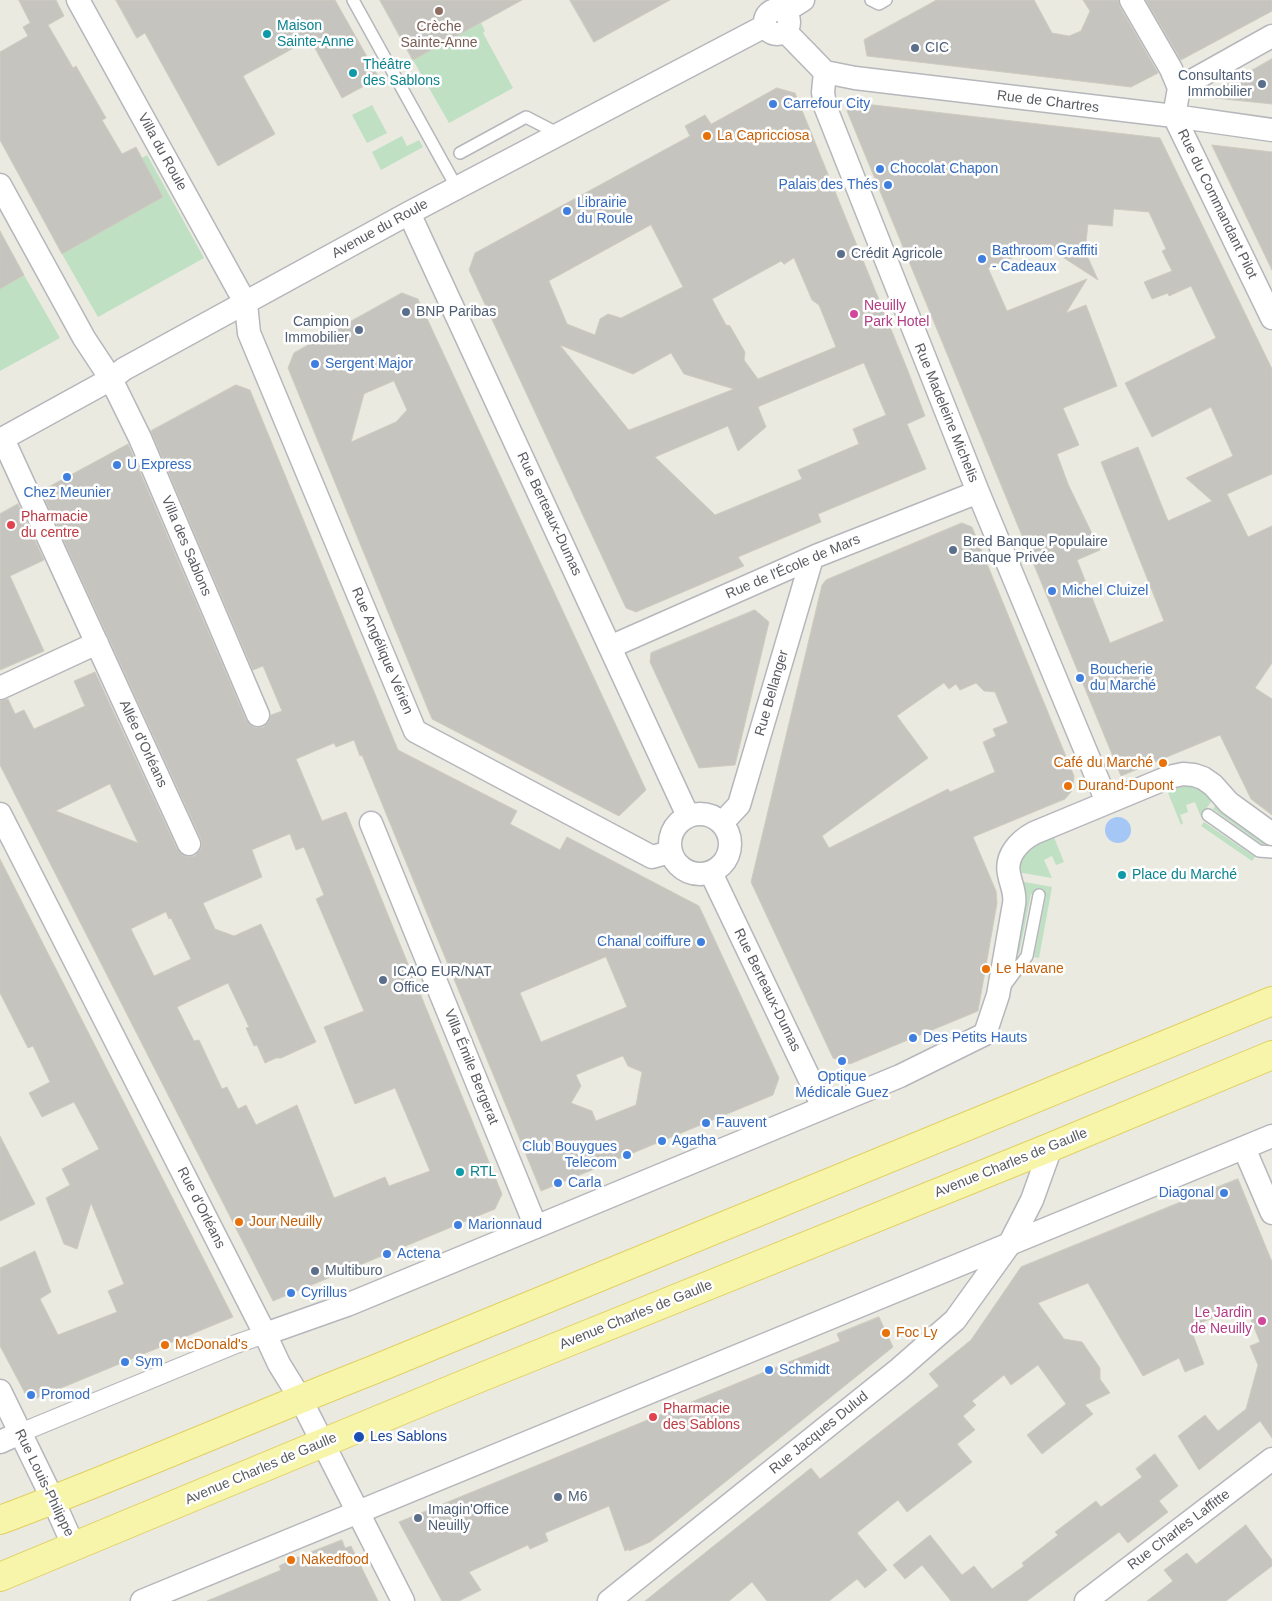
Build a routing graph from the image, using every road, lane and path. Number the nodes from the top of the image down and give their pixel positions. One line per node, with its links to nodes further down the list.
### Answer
1 (78, 0): 18 (street, Villa du Roule)
2 (353, 0): 16 (lane)
3 (803, 0): 7 (street, Avenue du Roule)
4 (871, 0): 5 (lane)
5 (886, 0)
6 (1130, 0): 10 (street)
7 (773, 16): 9 (street); 13 (street, Avenue du Roule)
8 (1272, 36): 10 (street)
9 (825, 72): 11 (street, Rue de Chartres); 22 (street, Rue Madeleine Michelis)
10 (1179, 88): 11 (street)
11 (1174, 116): 12 (street, Rue de Chartres); 19 (street, Rue du Commandant Pilot)
12 (1272, 130)
13 (559, 134): 14 (lane); 16 (street, Avenue du Roule)
14 (460, 153)
15 (0, 185): 20 (street, Villa des Sablons)
16 (457, 188): 17 (street, Avenue du Roule)
17 (409, 213): 18 (street, Avenue du Roule); 25 (street, Rue Berteaux-Dumas)
18 (246, 304): 20 (street, Avenue du Roule); 36 (street, Rue Angélique Vérien)
19 (1272, 318)
20 (111, 379): 21 (street, Avenue du Roule); 27 (street, Villa des Sablons)
21 (1, 440): 24 (street, Allée d'Orléans)
22 (978, 492): 23 (street, Rue de l'École de Mars); 28 (street, Rue Madeleine Michelis)
23 (812, 558): 25 (street, Rue de l'École de Mars); 33 (street, Rue Bellanger)
24 (97, 644): 26 (street); 35 (street, Allée d'Orléans)
25 (610, 647): 30 (street, Rue Berteaux-Dumas)
26 (0, 688)
27 (258, 715)
28 (1107, 802): 34 (street); 40 (street)
29 (0, 814): 50 (street, Rue d'Orléans)
30 (688, 816): 33 (street); 36 (street)
31 (1208, 816): 37 (lane)
32 (371, 823): 48 (street, Villa Émile Bergerat)
33 (722, 823): 38 (street)
34 (1272, 834)
35 (190, 844)
36 (670, 852): 38 (street)
37 (1272, 852)
38 (712, 873): 43 (street, Rue Berteaux-Dumas)
39 (1038, 895): 40 (lane)
40 (998, 995): 43 (street)
41 (1272, 1001): 52 (main road)
42 (1272, 1055): 45 (main road, Avenue Charles de Gaulle)
43 (823, 1106): 48 (street)
44 (1272, 1136): 46 (street)
45 (1051, 1147): 49 (street, Rue Jacques Dulud); 54 (main road, Avenue Charles de Gaulle)
46 (1244, 1148): 47 (street); 49 (street)
47 (1272, 1213)
48 (536, 1227): 50 (street)
49 (1009, 1245): 57 (street); 63 (street, Rue Jacques Dulud)
50 (266, 1334): 52 (street, Rue d'Orléans); 53 (street)
51 (0, 1391): 53 (street, Rue Louis-Philippe)
52 (300, 1398): 54 (street, Rue d'Orléans); 56 (main road)
53 (10, 1437): 56 (street, Rue Louis-Philippe)
54 (322, 1444): 57 (street, Rue d'Orléans); 59 (main road, Avenue Charles de Gaulle)
55 (1272, 1459): 64 (street, Rue Charles Laffitte)
56 (53, 1500): 58 (main road); 59 (street, Rue Louis-Philippe)
57 (358, 1513): 61 (street); 62 (street, Rue d'Orléans)
58 (0, 1520)
59 (74, 1547): 60 (main road, Avenue Charles de Gaulle)
60 (0, 1577)
61 (142, 1601)
62 (402, 1601)
63 (609, 1601)
64 (1086, 1601)

